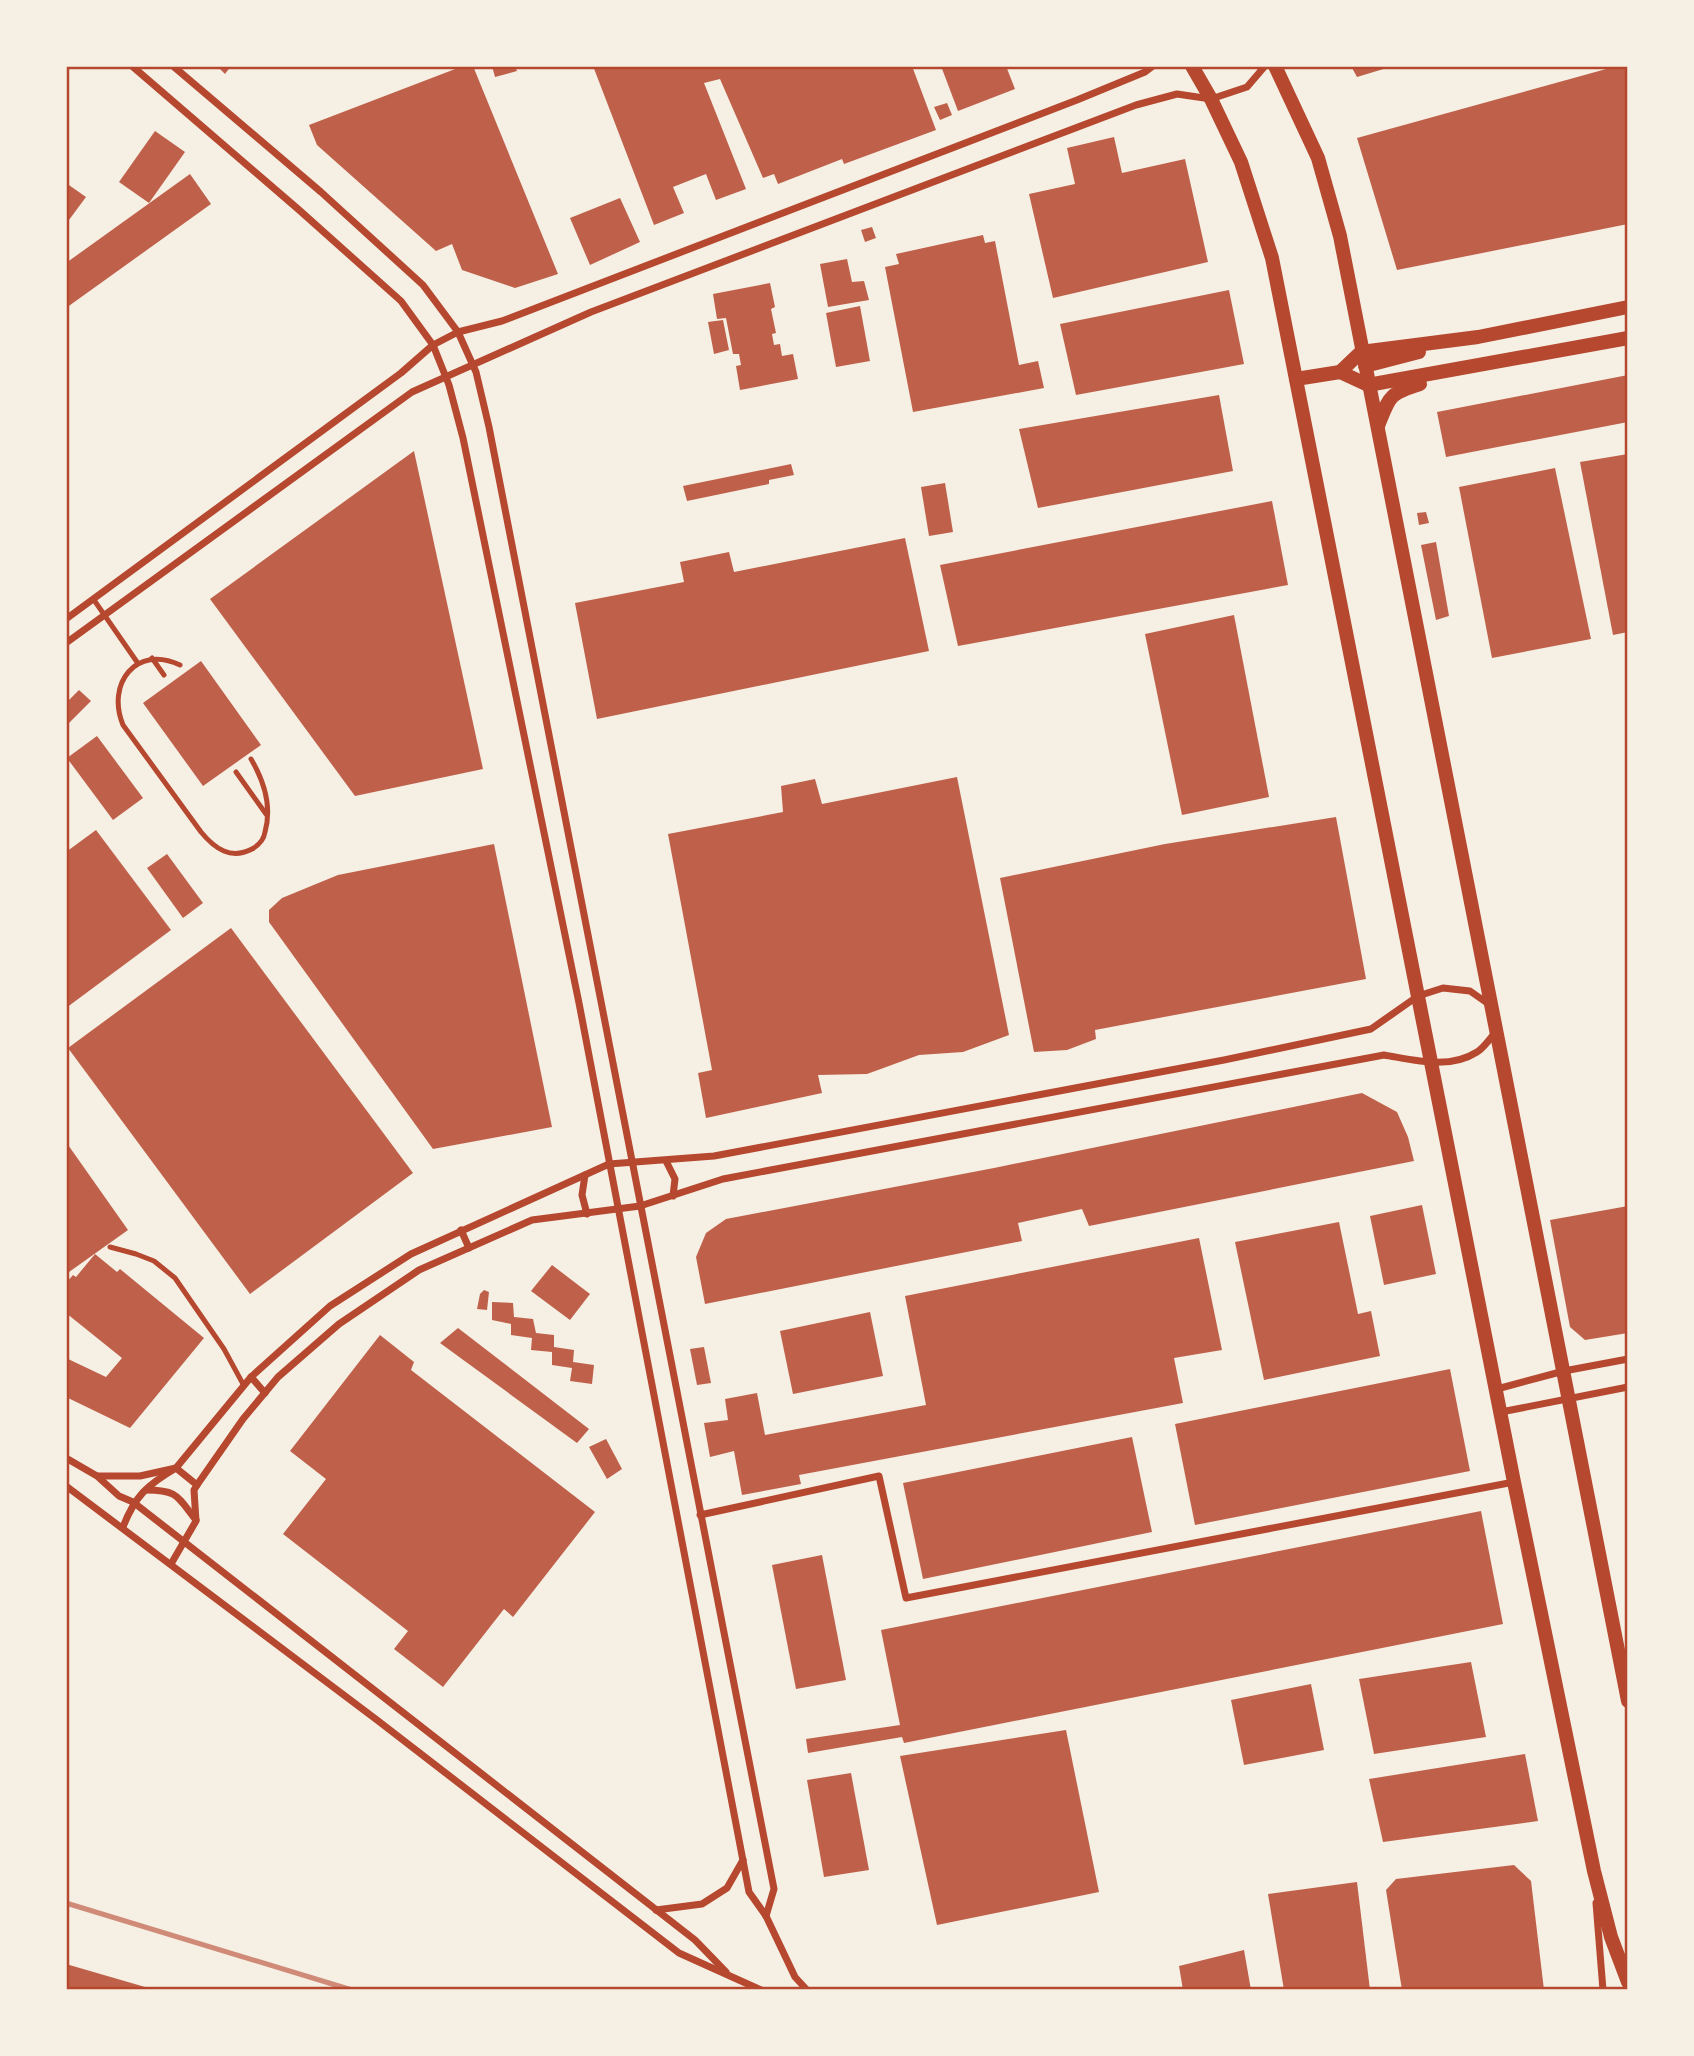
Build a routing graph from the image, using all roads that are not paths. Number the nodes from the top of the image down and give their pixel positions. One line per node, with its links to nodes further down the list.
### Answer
1 (132, 66): 11 (street)
2 (173, 66): 9 (street)
3 (1153, 66): 9 (street)
4 (1192, 66): 7 (main road)
5 (1265, 66): 7 (street)
6 (1275, 66): 12 (main road)
7 (1211, 99): 13 (street); 17 (main road)
8 (1628, 307): 12 (main road)
9 (458, 332): 11 (street); 13 (street)
10 (1628, 338): 14 (main road)
11 (433, 345): 16 (street); 20 (street)
12 (1363, 359): 15 (main road); 18 (main road)
13 (472, 363): 16 (street); 37 (street)
14 (1481, 366): 18 (main road); 19 (main road)
15 (1340, 372): 17 (main road); 18 (main road)
16 (446, 377): 21 (street); 36 (street)
17 (1296, 379): 31 (main road)
18 (1368, 385): 19 (main road)
19 (1377, 426): 32 (main road)
20 (94, 600): 21 (lane); 22 (street)
21 (105, 615): 23 (street); 25 (lane)
22 (66, 619)
23 (66, 643)
24 (152, 658): 25 (lane); 26 (lane); 27 (lane)
25 (137, 662): 30 (lane)
26 (180, 665)
27 (164, 674)
28 (251, 759): 30 (lane)
29 (236, 772): 30 (lane)
30 (268, 817)
31 (1418, 996): 32 (street); 34 (main road); 35 (street)
32 (1491, 1006): 33 (main road)
33 (1496, 1032): 34 (street); 47 (main road)
34 (1432, 1063): 39 (street); 51 (main road)
35 (666, 1161): 37 (street); 39 (street)
36 (609, 1164): 37 (street); 38 (street); 41 (street)
37 (632, 1164): 40 (street)
38 (585, 1175): 42 (street); 43 (street)
39 (673, 1196): 40 (street)
40 (640, 1206): 41 (street); 63 (street)
41 (618, 1211): 42 (street); 69 (street)
42 (587, 1214): 45 (street)
43 (461, 1230): 45 (street); 48 (street)
44 (110, 1247): 49 (lane)
45 (469, 1248): 52 (street)
46 (1628, 1359): 47 (street)
47 (1564, 1371): 51 (street); 53 (main road)
48 (251, 1377): 49 (street); 52 (street)
49 (243, 1384): 56 (street)
50 (1628, 1387): 53 (street)
51 (1497, 1389): 54 (main road)
52 (265, 1393): 59 (street)
53 (1569, 1399): 54 (street); 68 (main road)
54 (1501, 1412): 58 (main road)
55 (66, 1458): 57 (street)
56 (176, 1468): 57 (street); 59 (street); 61 (street)
57 (97, 1476): 62 (street)
58 (1514, 1482): 63 (street); 70 (main road)
59 (197, 1485): 64 (street)
60 (66, 1486): 65 (street)
61 (146, 1490): 62 (street); 64 (street)
62 (133, 1502): 65 (street); 66 (street)
63 (700, 1515): 72 (street)
64 (196, 1521): 66 (street)
65 (123, 1527): 67 (street)
66 (183, 1542): 67 (street); 71 (street)
67 (171, 1564): 73 (street)
68 (1628, 1701)
69 (744, 1859): 71 (street); 72 (street)
70 (1594, 1871): 74 (main road); 77 (street)
71 (656, 1910): 73 (street)
72 (766, 1916): 76 (street)
73 (729, 1975): 75 (street)
74 (1628, 1982)
75 (761, 1990)
76 (807, 1990)
77 (1603, 1990)

